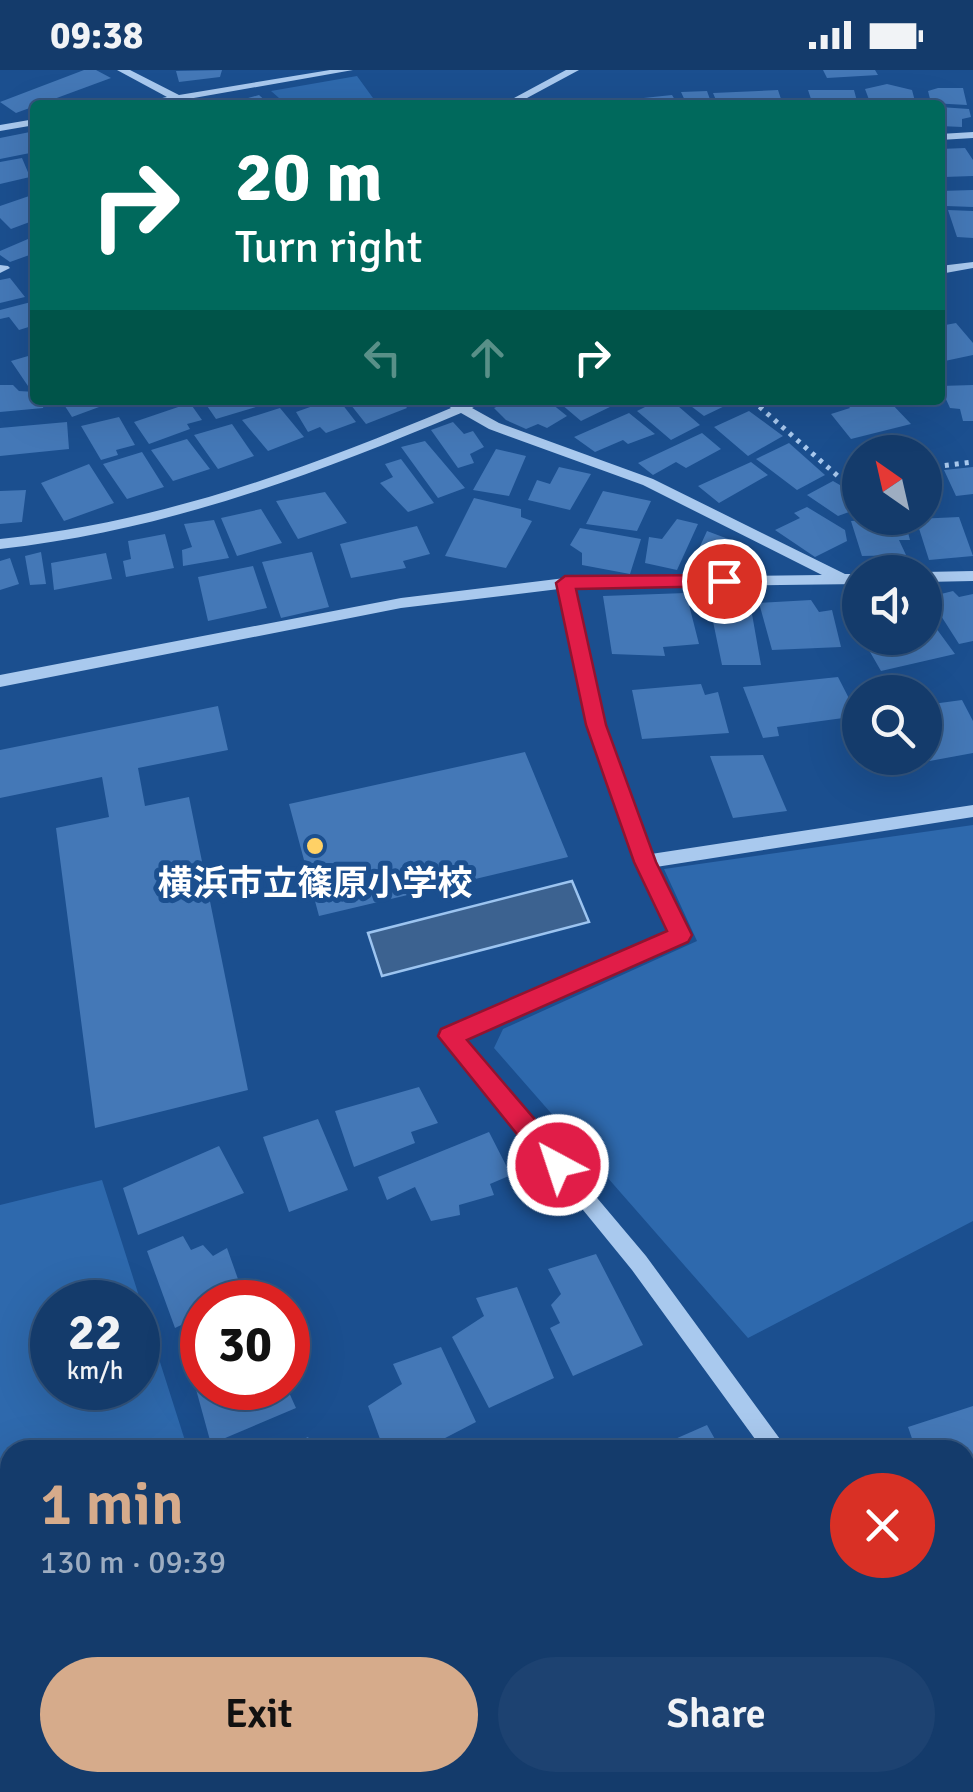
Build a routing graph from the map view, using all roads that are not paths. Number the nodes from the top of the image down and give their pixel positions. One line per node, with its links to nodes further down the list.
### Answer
1 (122, 70): 4 (street)
2 (348, 70): 4 (street)
3 (574, 70): 6 (street)
4 (178, 98): 5 (street)
5 (166, 100)
6 (516, 100)
7 (30, 123): 8 (street)
8 (0, 128)
9 (973, 135): 10 (street)
10 (945, 137)
11 (973, 265): 12 (street)
12 (945, 269)
13 (456, 405): 15 (street)
14 (468, 405): 15 (street)
15 (461, 408): 16 (street); 17 (street)
16 (0, 544)
17 (842, 575)
18 (973, 576): 19 (street)
19 (942, 577)
20 (842, 580): 21 (street)
21 (565, 583): 22 (street); 24 (street)
22 (0, 681)
23 (973, 811): 24 (street)
24 (645, 862): 25 (street)
25 (769, 1440)

